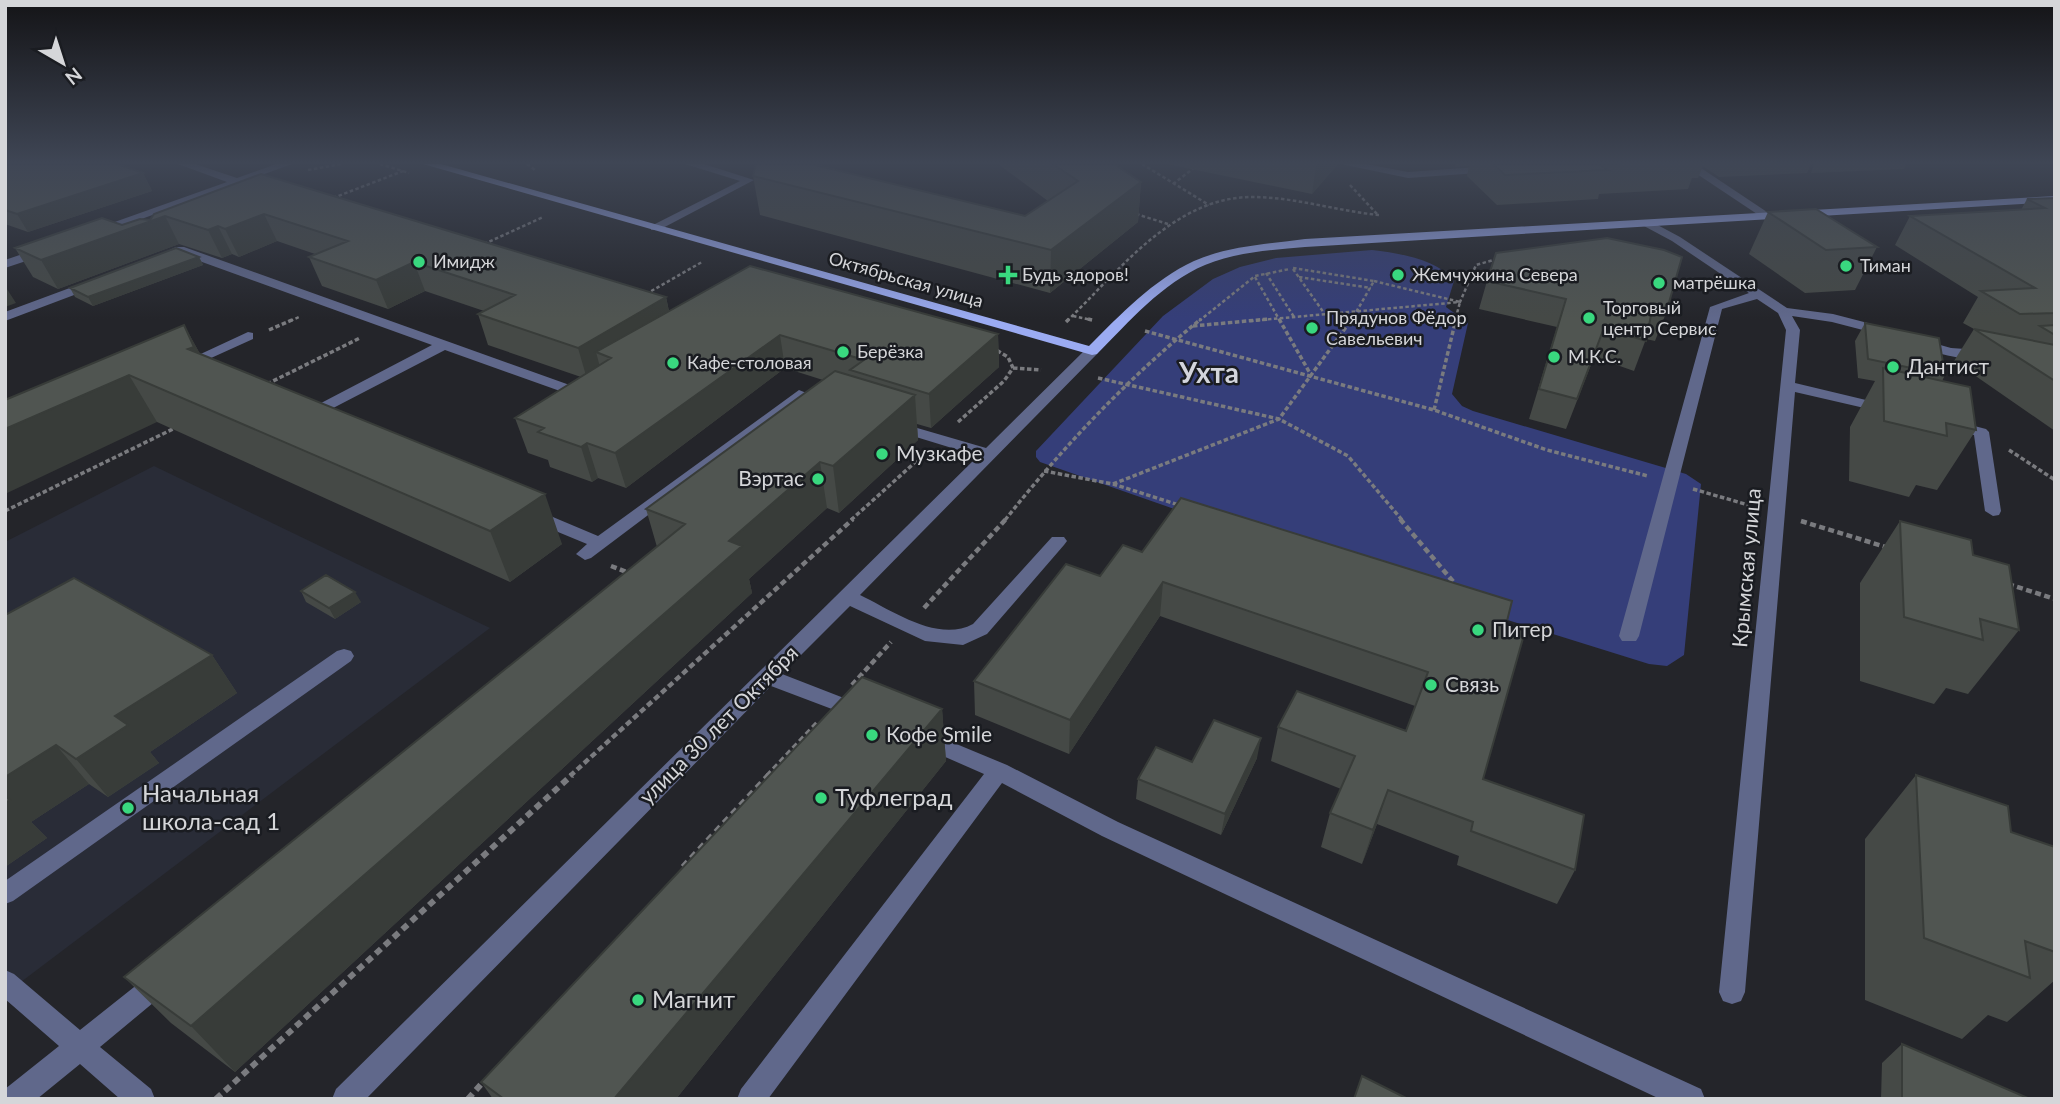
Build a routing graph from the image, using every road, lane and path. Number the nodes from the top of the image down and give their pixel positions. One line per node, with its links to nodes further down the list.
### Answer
1 (143, 216): 10 (street)
2 (546, 216): 17 (path)
3 (611, 216): 11 (main road, Октябрьская улица)
4 (679, 216): 11 (street)
5 (1140, 216): 8 (path)
6 (1767, 216): 7 (main road); 9 (main road)
7 (1776, 216)
8 (1168, 224)
9 (1648, 224): 32 (street); 44 (main road)
10 (116, 225): 12 (street); 13 (street)
11 (655, 228): 49 (main road, Октябрьская улица)
12 (130, 232)
13 (91, 234)
14 (160, 243): 18 (street)
15 (5, 248): 19 (street)
16 (52, 248): 19 (street)
17 (477, 248)
18 (180, 250): 22 (street); 35 (street)
19 (27, 257): 23 (street)
20 (708, 258): 33 (path)
21 (1498, 258): 34 (path)
22 (146, 263)
23 (5, 264)
24 (1316, 265): 25 (path)
25 (1293, 268): 26 (path); 28 (path); 30 (path)
26 (1266, 273): 27 (path); 41 (path)
27 (1255, 276): 42 (path); 45 (path)
28 (1299, 277): 31 (path); 38 (path)
29 (107, 278): 40 (street)
30 (1374, 281): 31 (path); 34 (path)
31 (1371, 288): 36 (path)
32 (1757, 295): 37 (street); 71 (street)
33 (639, 298)
34 (1460, 302): 36 (path); 59 (path)
35 (328, 303): 43 (street); 46 (path)
36 (1358, 311): 38 (path); 53 (path)
37 (1783, 311): 50 (street); 57 (street, Крымская улица)
38 (1325, 314): 41 (path)
39 (1073, 316): 44 (path)
40 (5, 317)
41 (1294, 317): 42 (path)
42 (1280, 318): 45 (path); 53 (path)
43 (388, 325): 48 (street); 54 (path)
44 (1118, 326): 47 (path); 49 (main road)
45 (1192, 326): 47 (path)
46 (248, 336): 52 (street)
47 (1178, 338): 53 (path); 55 (path)
48 (443, 345): 56 (street); 65 (street)
49 (1092, 351): 68 (street, улица 30 лет Октября)
50 (1990, 354)
51 (1008, 357): 67 (path)
52 (175, 369)
53 (1312, 376): 59 (path); 62 (path)
54 (265, 385)
55 (1127, 385): 62 (path); 69 (path)
56 (590, 386)
57 (1788, 386): 60 (street); 77 (street, Крымская улица)
58 (837, 407): 79 (street)
59 (1434, 410): 71 (path)
60 (1904, 414)
61 (876, 419): 67 (street)
62 (1279, 419): 72 (path); 84 (path)
63 (1942, 423): 66 (street)
64 (178, 427): 76 (path)
65 (328, 428)
66 (1981, 432): 70 (path); 75 (street)
67 (939, 440): 68 (street); 104 (path)
68 (989, 454): 85 (street, улица 30 лет Октября)
69 (1044, 471): 72 (path); 87 (path)
70 (2055, 480)
71 (1668, 481): 77 (path); 88 (street)
72 (1113, 484): 74 (path)
73 (518, 509): 79 (street)
74 (1191, 509)
75 (1993, 511)
76 (5, 512)
77 (1775, 513): 80 (path); 99 (street, Крымская улица)
78 (1058, 541): 87 (street)
79 (599, 543): 81 (street)
80 (1895, 550)
81 (585, 554): 82 (path)
82 (640, 578)
83 (2001, 582): 86 (path)
84 (1457, 587)
85 (847, 597): 87 (street); 90 (street, улица 30 лет Октября)
86 (2055, 599)
87 (908, 625): 91 (path)
88 (1629, 636)
89 (344, 656): 96 (street)
90 (767, 676): 91 (street); 105 (street, улица 30 лет Октября)
91 (836, 702): 92 (street); 95 (path)
92 (874, 718)
93 (911, 734): 94 (street)
94 (999, 771): 107 (street); 108 (street)
95 (676, 875)
96 (5, 894)
97 (177, 967): 100 (street)
98 (5, 982): 100 (street)
99 (1732, 992)
100 (79, 1046): 102 (street); 103 (street)
101 (487, 1078): 106 (path)
102 (15, 1099)
103 (141, 1099)
104 (216, 1099)
105 (346, 1099)
106 (468, 1099)
107 (751, 1099)
108 (1691, 1099)

